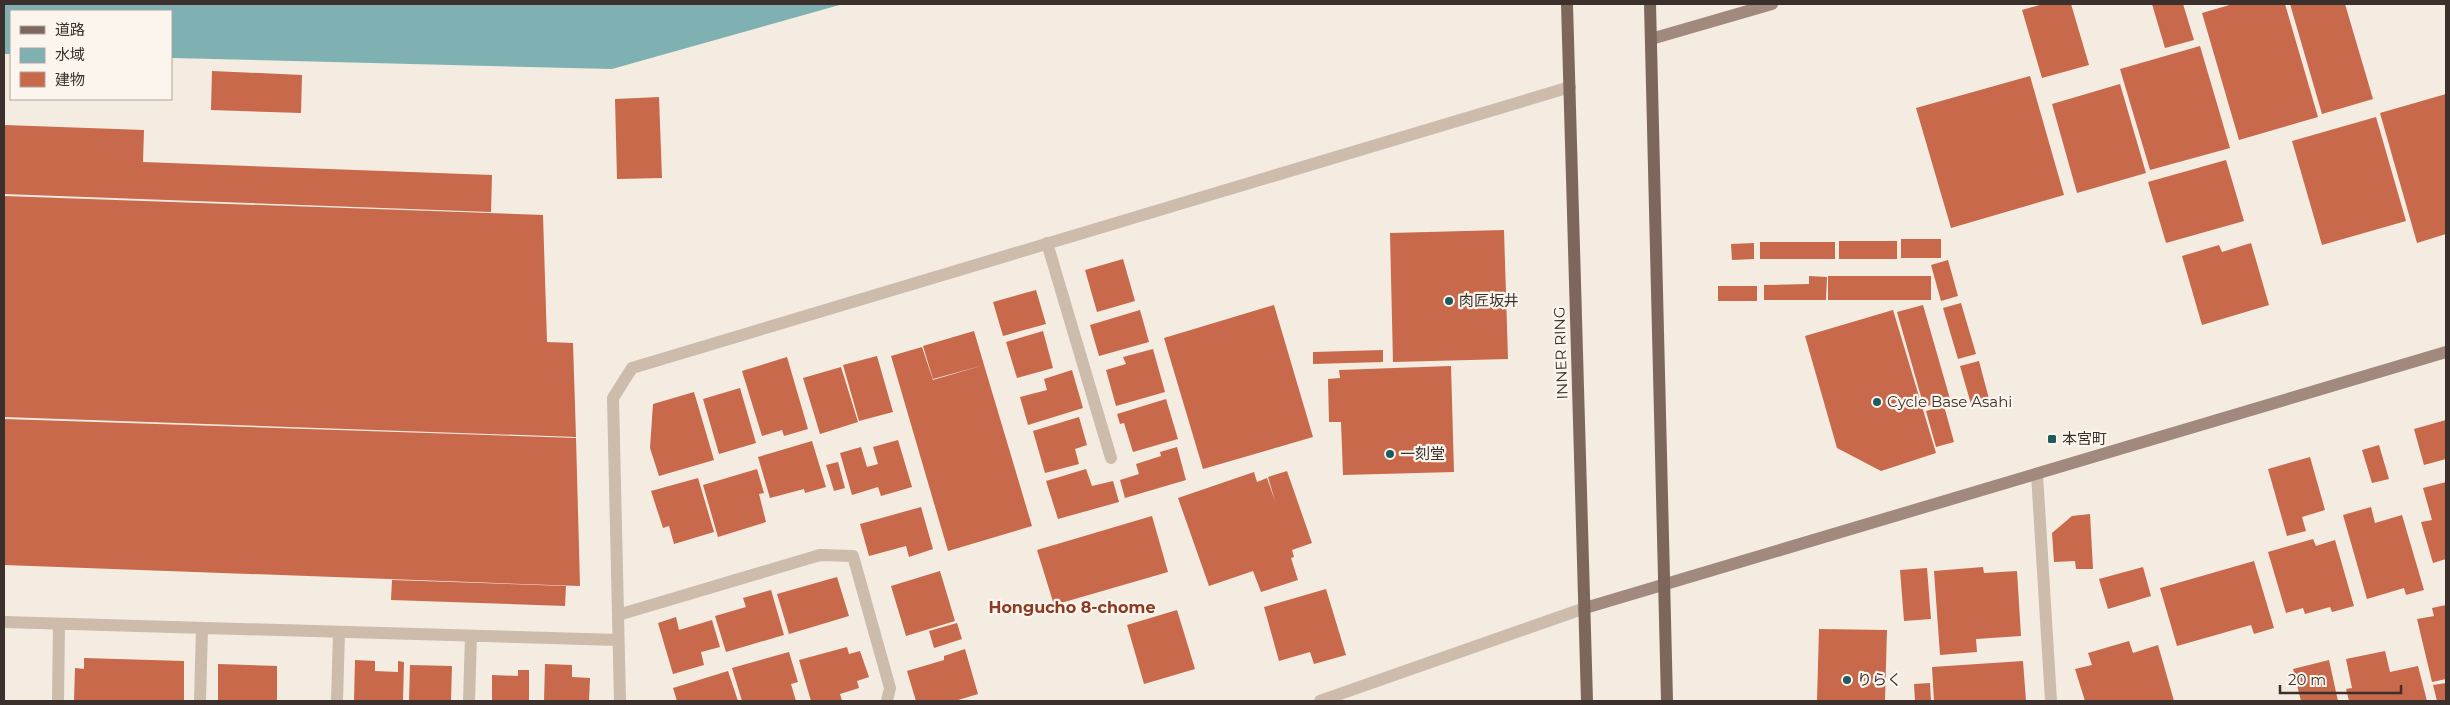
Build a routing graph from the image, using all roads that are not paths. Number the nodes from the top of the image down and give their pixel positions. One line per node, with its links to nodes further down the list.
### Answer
1 (1567, 4): 5 (main road, INNER RING)
2 (1650, 4): 4 (main road)
3 (1772, 4): 4 (street)
4 (1651, 40): 10 (main road)
5 (1570, 87): 6 (street); 11 (main road, INNER RING)
6 (1047, 243): 8 (street); 12 (street)
7 (2446, 352): 9 (street)
8 (1111, 458)
9 (2037, 474): 10 (street); 28 (street)
10 (1664, 585): 11 (street); 27 (main road)
11 (1585, 608): 25 (street); 26 (main road, INNER RING)
12 (618, 615): 18 (street); 24 (street)
13 (4, 622): 14 (street)
14 (59, 624): 15 (street); 19 (street)
15 (202, 628): 16 (street); 20 (street)
16 (339, 632): 17 (street); 21 (street)
17 (471, 636): 18 (street); 22 (street)
18 (618, 640): 23 (street)
19 (58, 701)
20 (200, 701)
21 (337, 701)
22 (469, 701)
23 (620, 701)
24 (887, 701)
25 (1320, 701)
26 (1587, 701)
27 (1667, 701)
28 (2051, 701)

